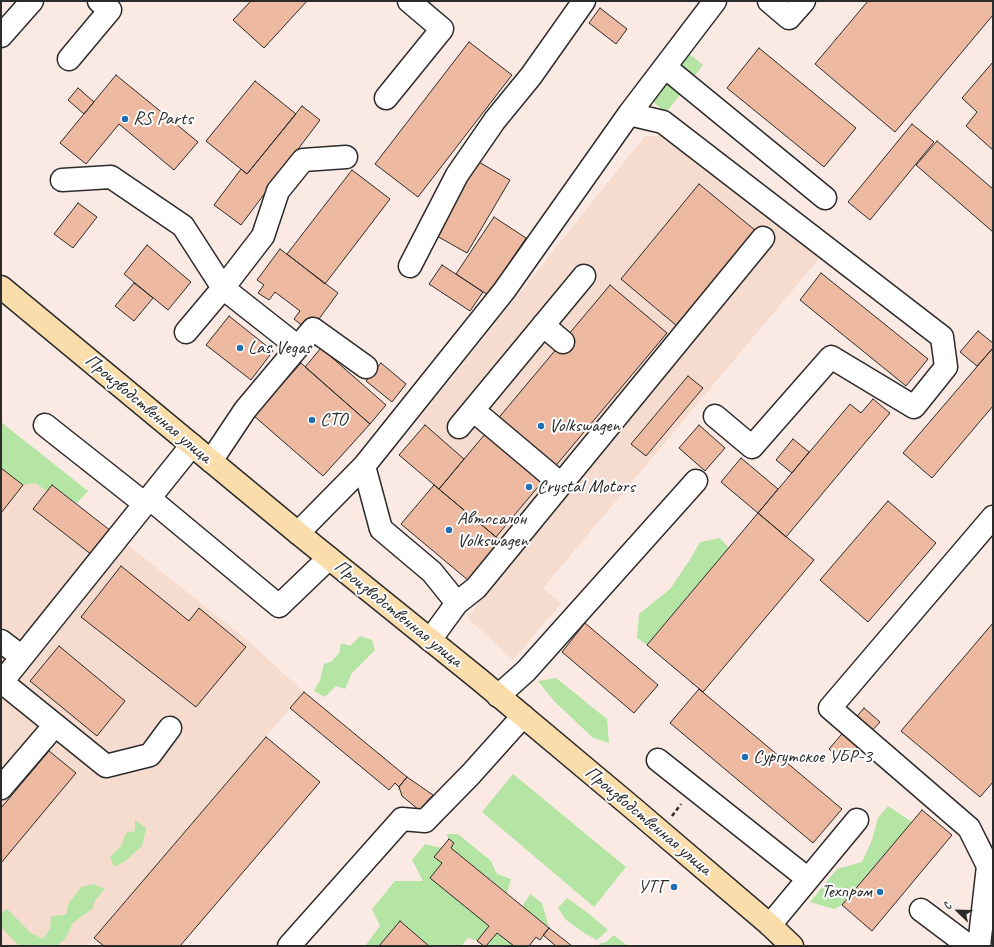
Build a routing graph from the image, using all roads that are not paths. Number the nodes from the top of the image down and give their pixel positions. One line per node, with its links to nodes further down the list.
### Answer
1 (32, 1): 8 (street)
2 (99, 1): 9 (street)
3 (409, 1): 11 (street)
4 (584, 1): 17 (street)
5 (715, 1): 10 (street)
6 (769, 1): 7 (street)
7 (804, 1)
8 (1, 36)
9 (69, 59)
10 (665, 67): 12 (street); 15 (street)
11 (386, 98)
12 (629, 114): 27 (street); 32 (street)
13 (346, 157): 20 (street)
14 (62, 180): 20 (street)
15 (826, 198)
16 (763, 238): 34 (street)
17 (410, 266)
18 (584, 276): 21 (street)
19 (1, 287): 30 (main road, Производственная улица)
20 (223, 288): 22 (street); 24 (street)
21 (543, 325): 23 (street); 26 (street)
22 (186, 332)
23 (563, 342)
24 (298, 347): 25 (street); 31 (street)
25 (366, 367)
26 (473, 410): 29 (street); 34 (street)
27 (715, 416)
28 (45, 425): 35 (street)
29 (459, 427)
30 (192, 445): 31 (main road, Производственная улица); 35 (street)
31 (211, 461): 37 (main road, Производственная улица)
32 (364, 466): 37 (street); 39 (street)
33 (696, 481): 44 (street)
34 (561, 484): 39 (street)
35 (147, 501): 38 (street); 42 (street)
36 (993, 517): 51 (street)
37 (298, 533): 38 (main road, Производственная улица)
38 (329, 558): 41 (main road, Производственная улица)
39 (457, 602): 41 (street)
40 (1, 640): 42 (street)
41 (430, 640): 44 (main road, Производственная улица)
42 (22, 657): 43 (street)
43 (1, 682): 46 (street)
44 (498, 696): 45 (main road, Производственная улица)
45 (523, 716): 54 (main road, Производственная улица); 56 (street)
46 (54, 724): 47 (street); 49 (street)
47 (170, 728)
48 (658, 760): 52 (street)
49 (1, 788)
50 (857, 820): 52 (street)
51 (990, 863): 59 (street)
52 (808, 879): 54 (street)
53 (921, 910): 58 (street)
54 (770, 925): 57 (main road, Производственная улица)
55 (993, 933): 60 (street)
56 (289, 946)
57 (792, 946)
58 (969, 946)
59 (979, 946)
60 (983, 946)

